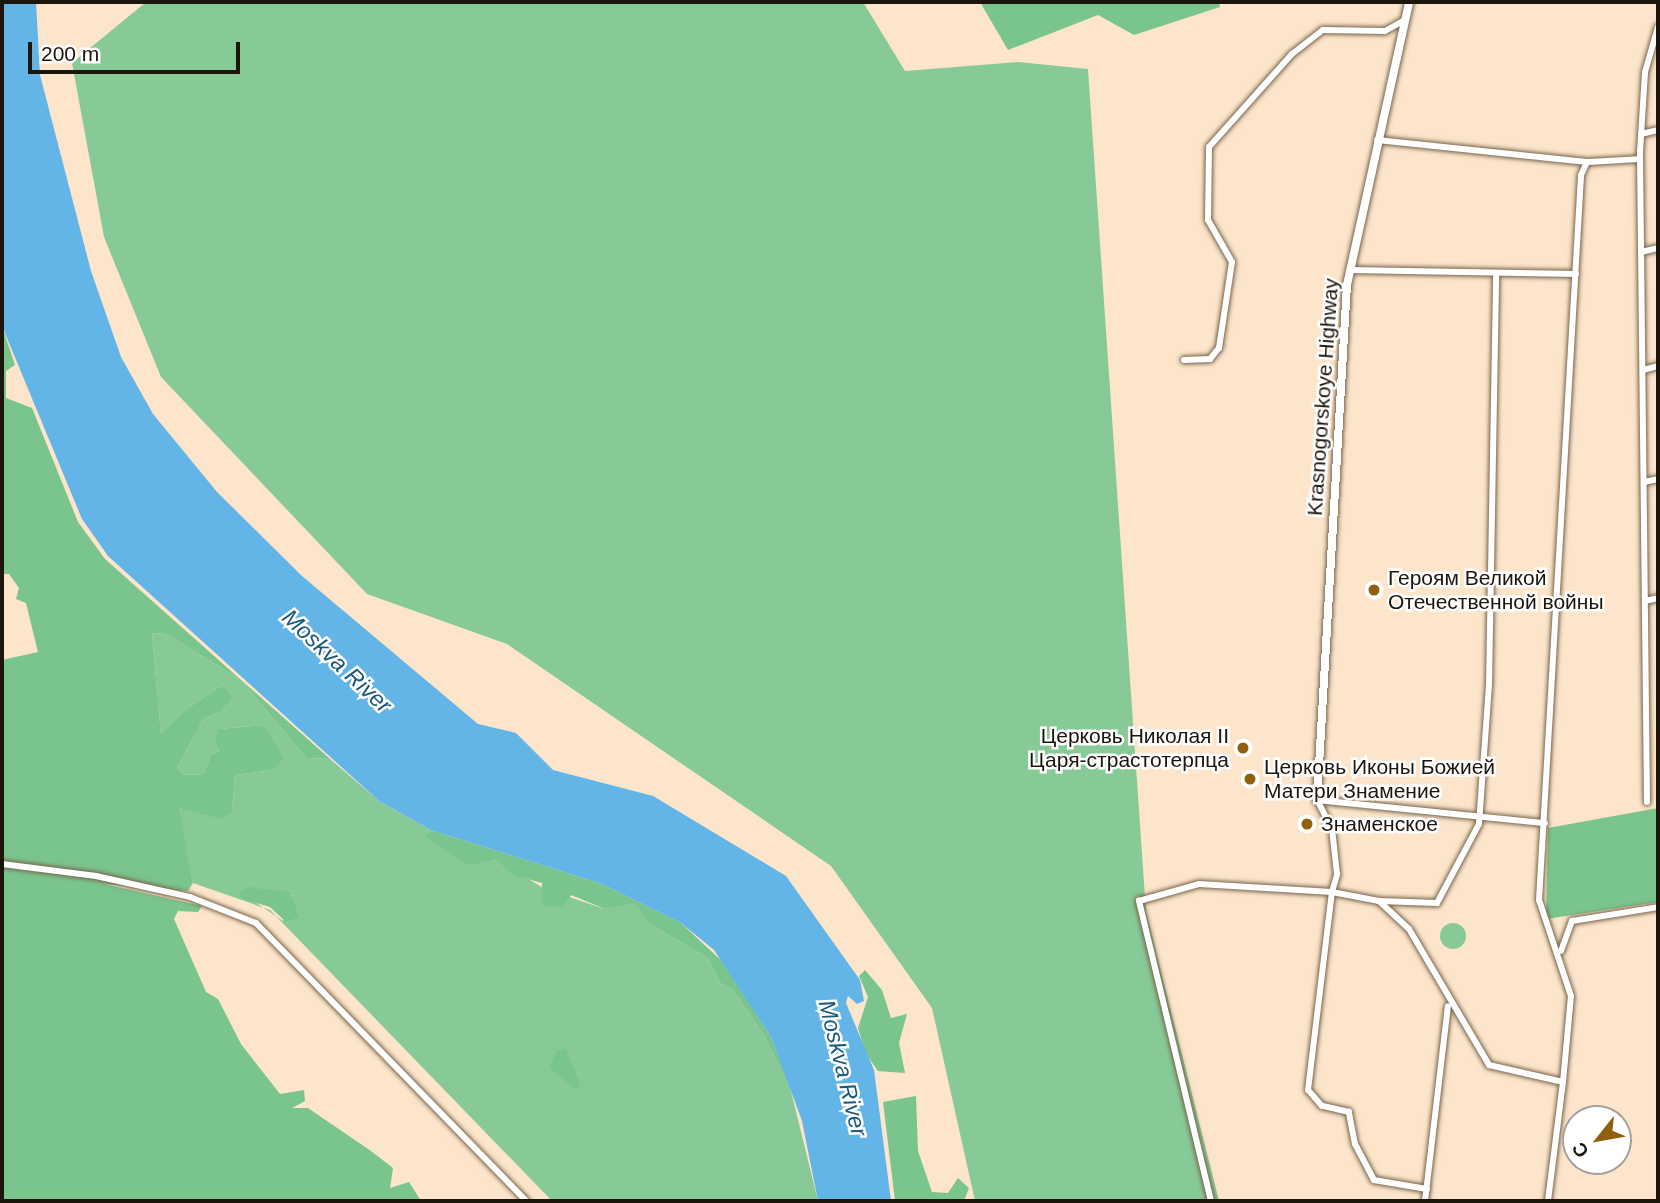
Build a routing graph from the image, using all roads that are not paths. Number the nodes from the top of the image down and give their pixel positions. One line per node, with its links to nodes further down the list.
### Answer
1 (1409, 2): 2 (street, Krasnogorskoye Highway)
2 (1405, 20): 6 (street, Krasnogorskoye Highway); 14 (street)
3 (1658, 27): 5 (street)
4 (1658, 130): 5 (street)
5 (1641, 134): 7 (street)
6 (1376, 140): 8 (street); 11 (street, Krasnogorskoye Highway)
7 (1640, 159): 8 (street); 10 (street)
8 (1587, 162): 12 (street)
9 (1658, 248): 10 (street)
10 (1641, 252): 16 (street)
11 (1350, 270): 13 (street); 21 (street, Krasnogorskoye Highway)
12 (1576, 274): 13 (street); 25 (street)
13 (1496, 275): 24 (street)
14 (1184, 360)
15 (1658, 366): 16 (street)
16 (1643, 370): 18 (street)
17 (1658, 479): 18 (street)
18 (1644, 482): 20 (street)
19 (1658, 598): 20 (street)
20 (1645, 601): 22 (street)
21 (1317, 800): 23 (street); 24 (street); 27 (street)
22 (1647, 802)
23 (1319, 816)
24 (1479, 820): 25 (street); 28 (street)
25 (1545, 823): 30 (street)
26 (2, 864): 34 (street)
27 (1332, 892): 28 (street); 33 (street); 35 (street)
28 (1379, 901): 31 (street)
29 (1658, 907): 30 (street)
30 (1561, 951): 32 (street)
31 (1447, 1002): 32 (street); 33 (street)
32 (1563, 1082): 37 (street)
33 (1427, 1189): 36 (street)
34 (527, 1201)
35 (1211, 1201)
36 (1425, 1201)
37 (1548, 1201)

